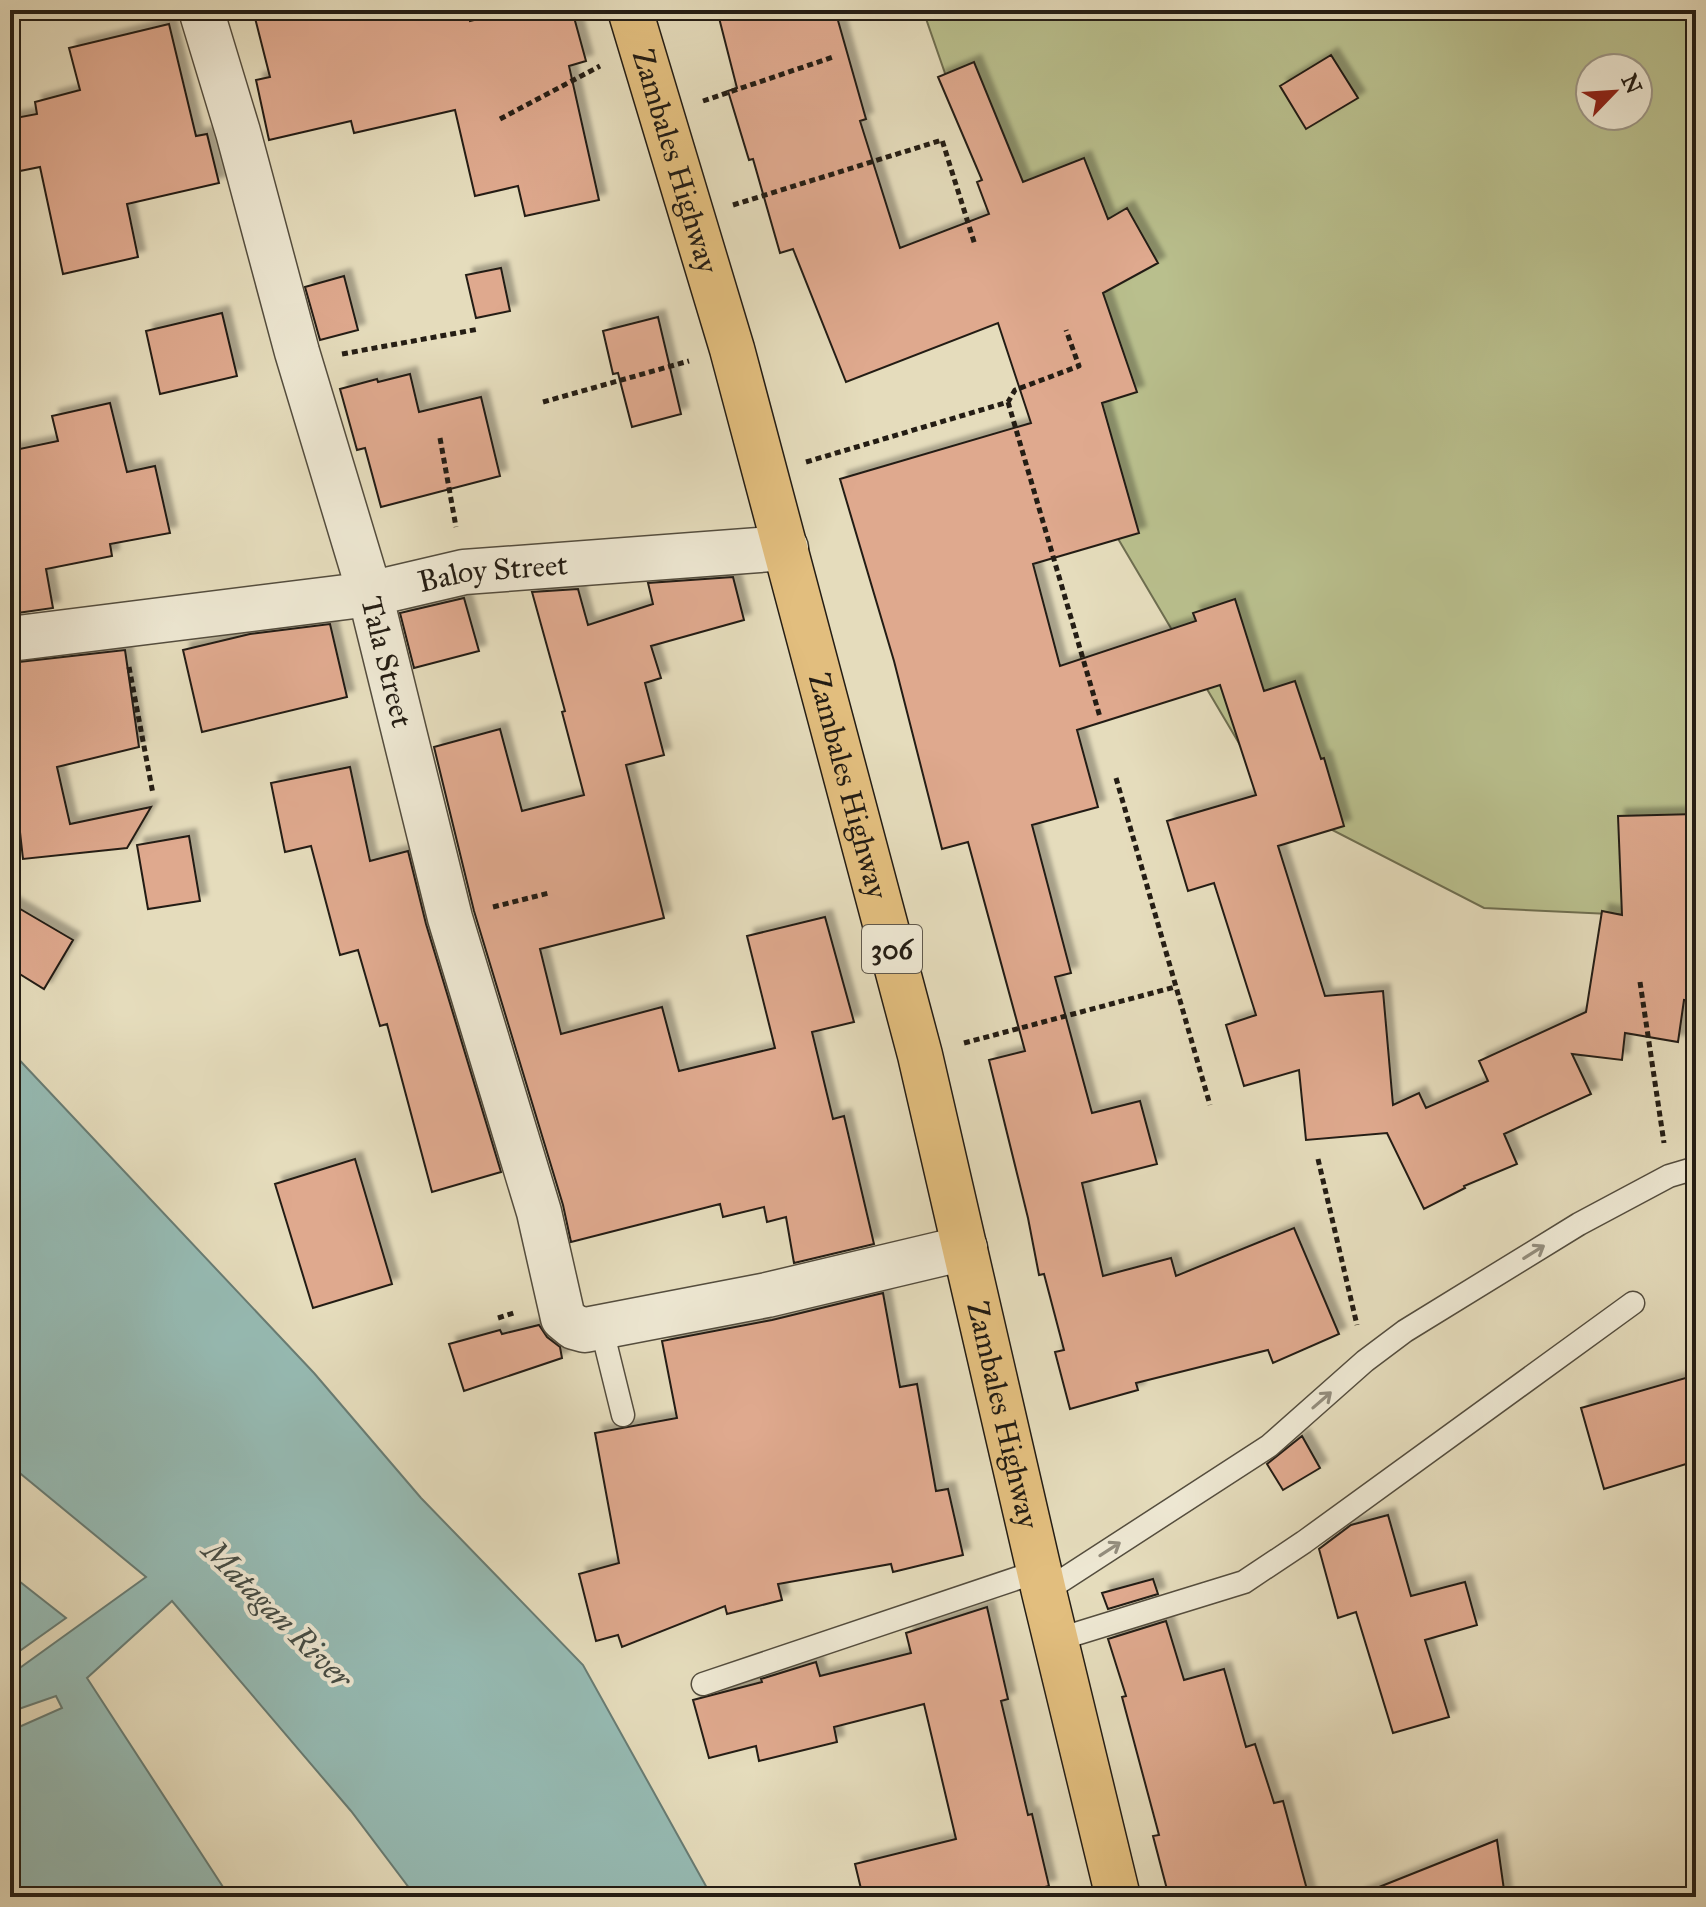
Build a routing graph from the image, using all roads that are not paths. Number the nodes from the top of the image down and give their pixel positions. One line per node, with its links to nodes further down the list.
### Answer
1 (201, 10): 4 (street, Tala Street)
2 (635, 27): 3 (main road, Zambales Highway / 306)
3 (786, 548): 4 (street, Baloy Street); 7 (main road, Zambales Highway / 306)
4 (370, 594): 5 (street, Baloy Street); 9 (street, Tala Street)
5 (10, 639)
6 (1696, 1168): 11 (lane, one-way to 6)
7 (965, 1248): 9 (street); 11 (main road, Zambales Highway / 306)
8 (1633, 1303): 12 (lane)
9 (582, 1322): 10 (lane)
10 (623, 1415)
11 (1042, 1581): 12 (main road, Zambales Highway / 306); 13 (lane)
12 (1056, 1640): 14 (main road, Zambales Highway / 306)
13 (703, 1684)
14 (1118, 1897)

